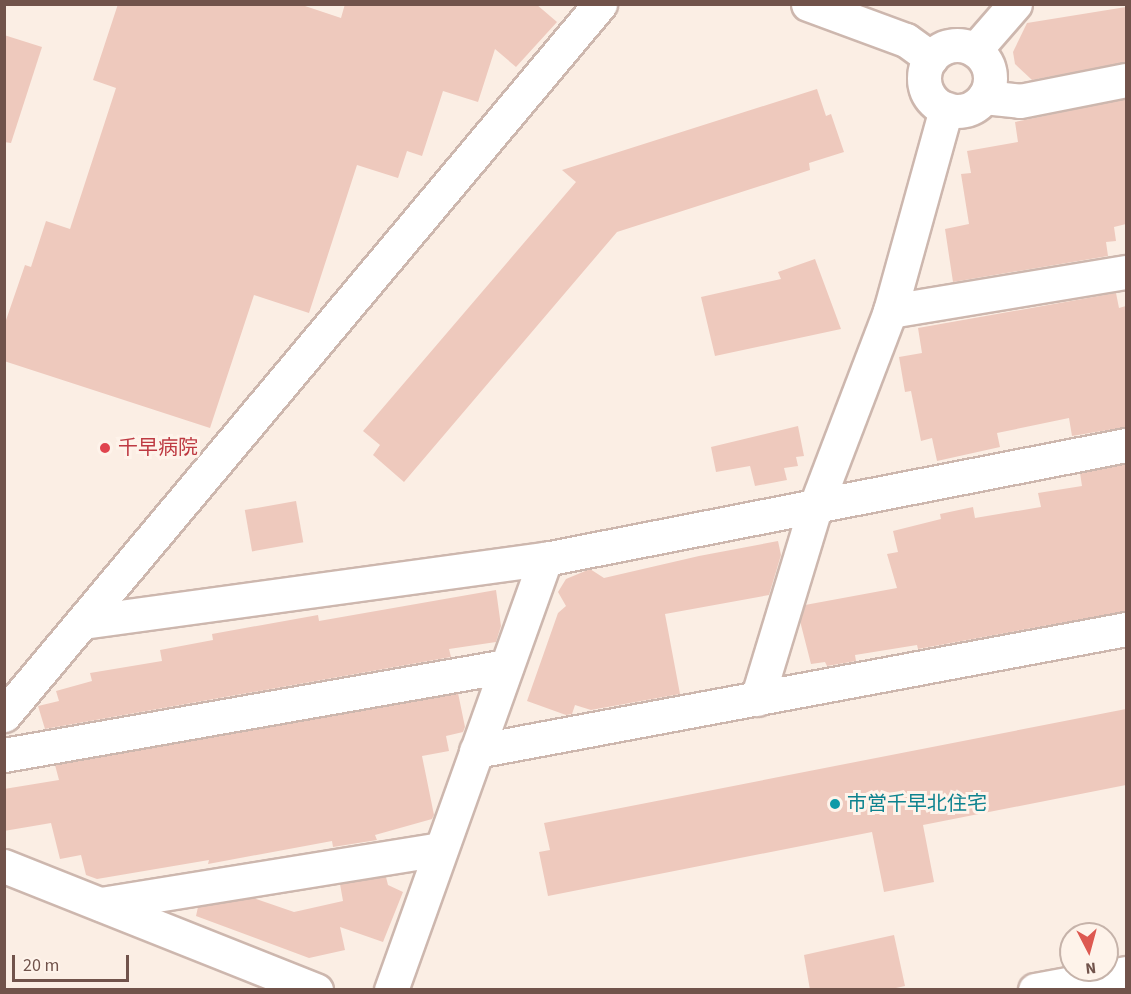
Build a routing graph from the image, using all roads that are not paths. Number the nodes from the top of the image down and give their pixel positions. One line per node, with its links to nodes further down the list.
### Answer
1 (600, 4): 14 (street)
2 (808, 4): 5 (street)
3 (1015, 4): 4 (street)
4 (975, 50): 5 (street); 7 (street)
5 (931, 58): 8 (street)
6 (1126, 80): 7 (street)
7 (984, 97): 8 (street)
8 (946, 109): 10 (street)
9 (1126, 272): 10 (street)
10 (890, 311): 12 (street)
11 (1126, 445): 12 (street)
12 (816, 506): 13 (street); 17 (street)
13 (545, 559): 14 (street); 16 (street)
14 (83, 622): 18 (street)
15 (1126, 629): 17 (street)
16 (506, 666): 19 (street); 20 (street)
17 (757, 699): 19 (street)
18 (4, 716)
19 (476, 751): 21 (street)
20 (4, 755)
21 (441, 849): 23 (street); 26 (street)
22 (4, 866): 23 (street)
23 (100, 904): 25 (street)
24 (1126, 973): 27 (street)
25 (316, 990)
26 (391, 990)
27 (1035, 990)

